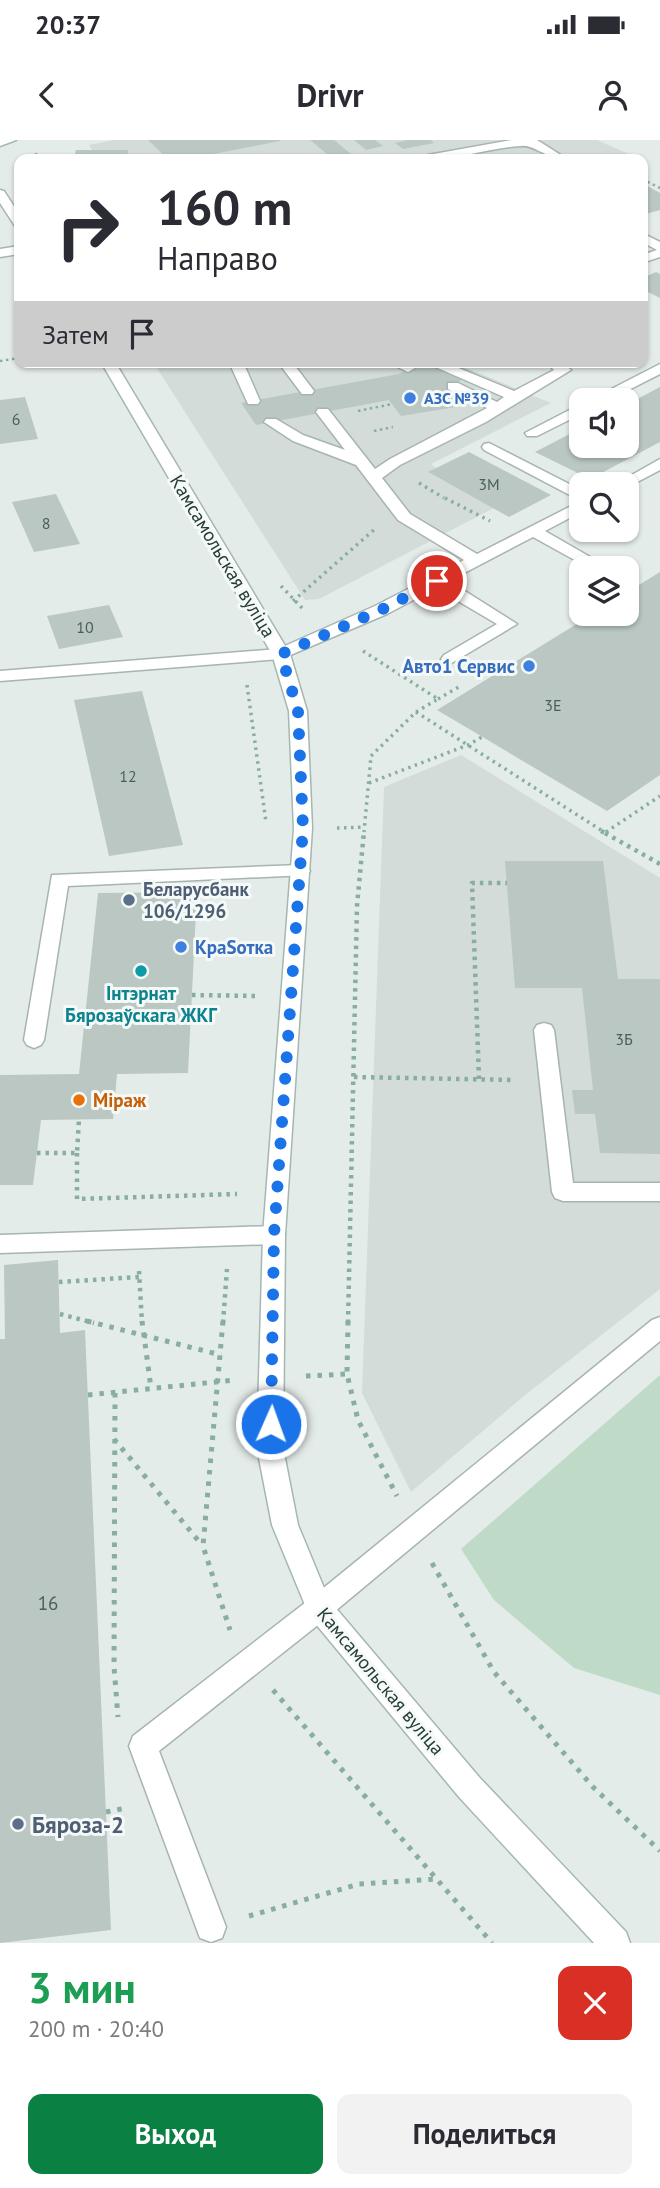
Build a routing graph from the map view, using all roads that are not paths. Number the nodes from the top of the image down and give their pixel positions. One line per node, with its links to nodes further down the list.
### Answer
1 (10, 140): 4 (main road)
2 (444, 141): 5 (main road)
3 (529, 141): 5 (main road); 7 (main road)
4 (0, 142)
5 (460, 153): 6 (main road)
6 (455, 154)
7 (552, 154)
8 (0, 194): 9 (main road)
9 (14, 215)
10 (112, 368): 37 (main road, Камсамольская вуліца)
11 (239, 368): 20 (main road)
12 (290, 368): 18 (main road)
13 (446, 368): 19 (main road)
14 (561, 368): 19 (main road)
15 (660, 368): 17 (main road)
16 (453, 386): 21 (main road)
17 (621, 388)
18 (307, 391)
19 (515, 396): 21 (main road)
20 (253, 401)
21 (496, 407): 30 (main road)
22 (323, 412): 27 (main road)
23 (569, 414): 25 (main road)
24 (271, 422): 27 (main road)
25 (532, 433)
26 (489, 447): 31 (main road)
27 (362, 462): 30 (main road)
28 (660, 464): 29 (main road)
29 (639, 475)
30 (374, 478): 35 (main road)
31 (569, 490)
32 (569, 513): 33 (main road)
33 (536, 532): 34 (main road); 35 (main road)
34 (580, 556)
35 (477, 561): 36 (main road)
36 (437, 581): 37 (main road); 38 (main road)
37 (281, 654): 39 (main road); 40 (main road, Камсамольская вуліца)
38 (450, 659)
39 (0, 676)
40 (300, 871): 42 (main road); 44 (main road, Камсамольская вуліца)
41 (544, 1030): 43 (main road)
42 (34, 1040)
43 (660, 1192)
44 (274, 1235): 45 (main road); 47 (main road, Камсамольская вуліца)
45 (0, 1244)
46 (660, 1328): 47 (main road)
47 (319, 1608): 48 (main road); 49 (main road, Камсамольская вуліца)
48 (211, 1927)
49 (615, 1943)

